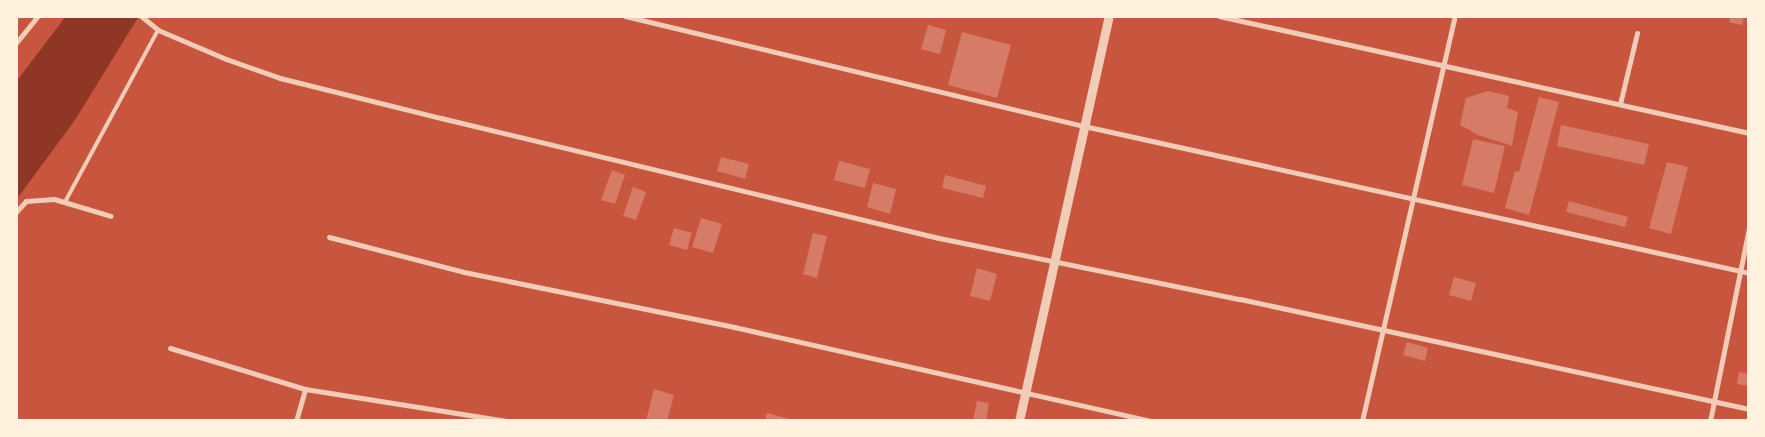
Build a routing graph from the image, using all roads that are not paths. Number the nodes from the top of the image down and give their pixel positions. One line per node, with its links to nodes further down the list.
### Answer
1 (38, 16): 9 (street)
2 (141, 16): 7 (street)
3 (625, 16): 12 (street)
4 (1109, 16): 12 (street)
5 (1219, 16): 10 (street)
6 (1455, 16): 10 (street)
7 (158, 30): 15 (lane); 20 (street)
8 (1637, 34): 11 (street)
9 (16, 43)
10 (1444, 64): 11 (street); 14 (street)
11 (1620, 104): 13 (street)
12 (1084, 126): 14 (street); 20 (street)
13 (1749, 133)
14 (1414, 197): 21 (street); 23 (street)
15 (65, 202): 16 (street); 17 (street)
16 (16, 212)
17 (111, 216)
18 (1749, 228): 21 (street)
19 (329, 237): 26 (street)
20 (1054, 260): 23 (street); 26 (street)
21 (1740, 271): 22 (street); 27 (street)
22 (1749, 273)
23 (1382, 330): 27 (street); 33 (street)
24 (170, 348): 25 (street)
25 (305, 389): 29 (street); 30 (street)
26 (1025, 393): 31 (street); 32 (street)
27 (1715, 402): 28 (street); 34 (street)
28 (1749, 409)
29 (296, 421)
30 (506, 421)
31 (1019, 421)
32 (1151, 421)
33 (1362, 421)
34 (1710, 421)

